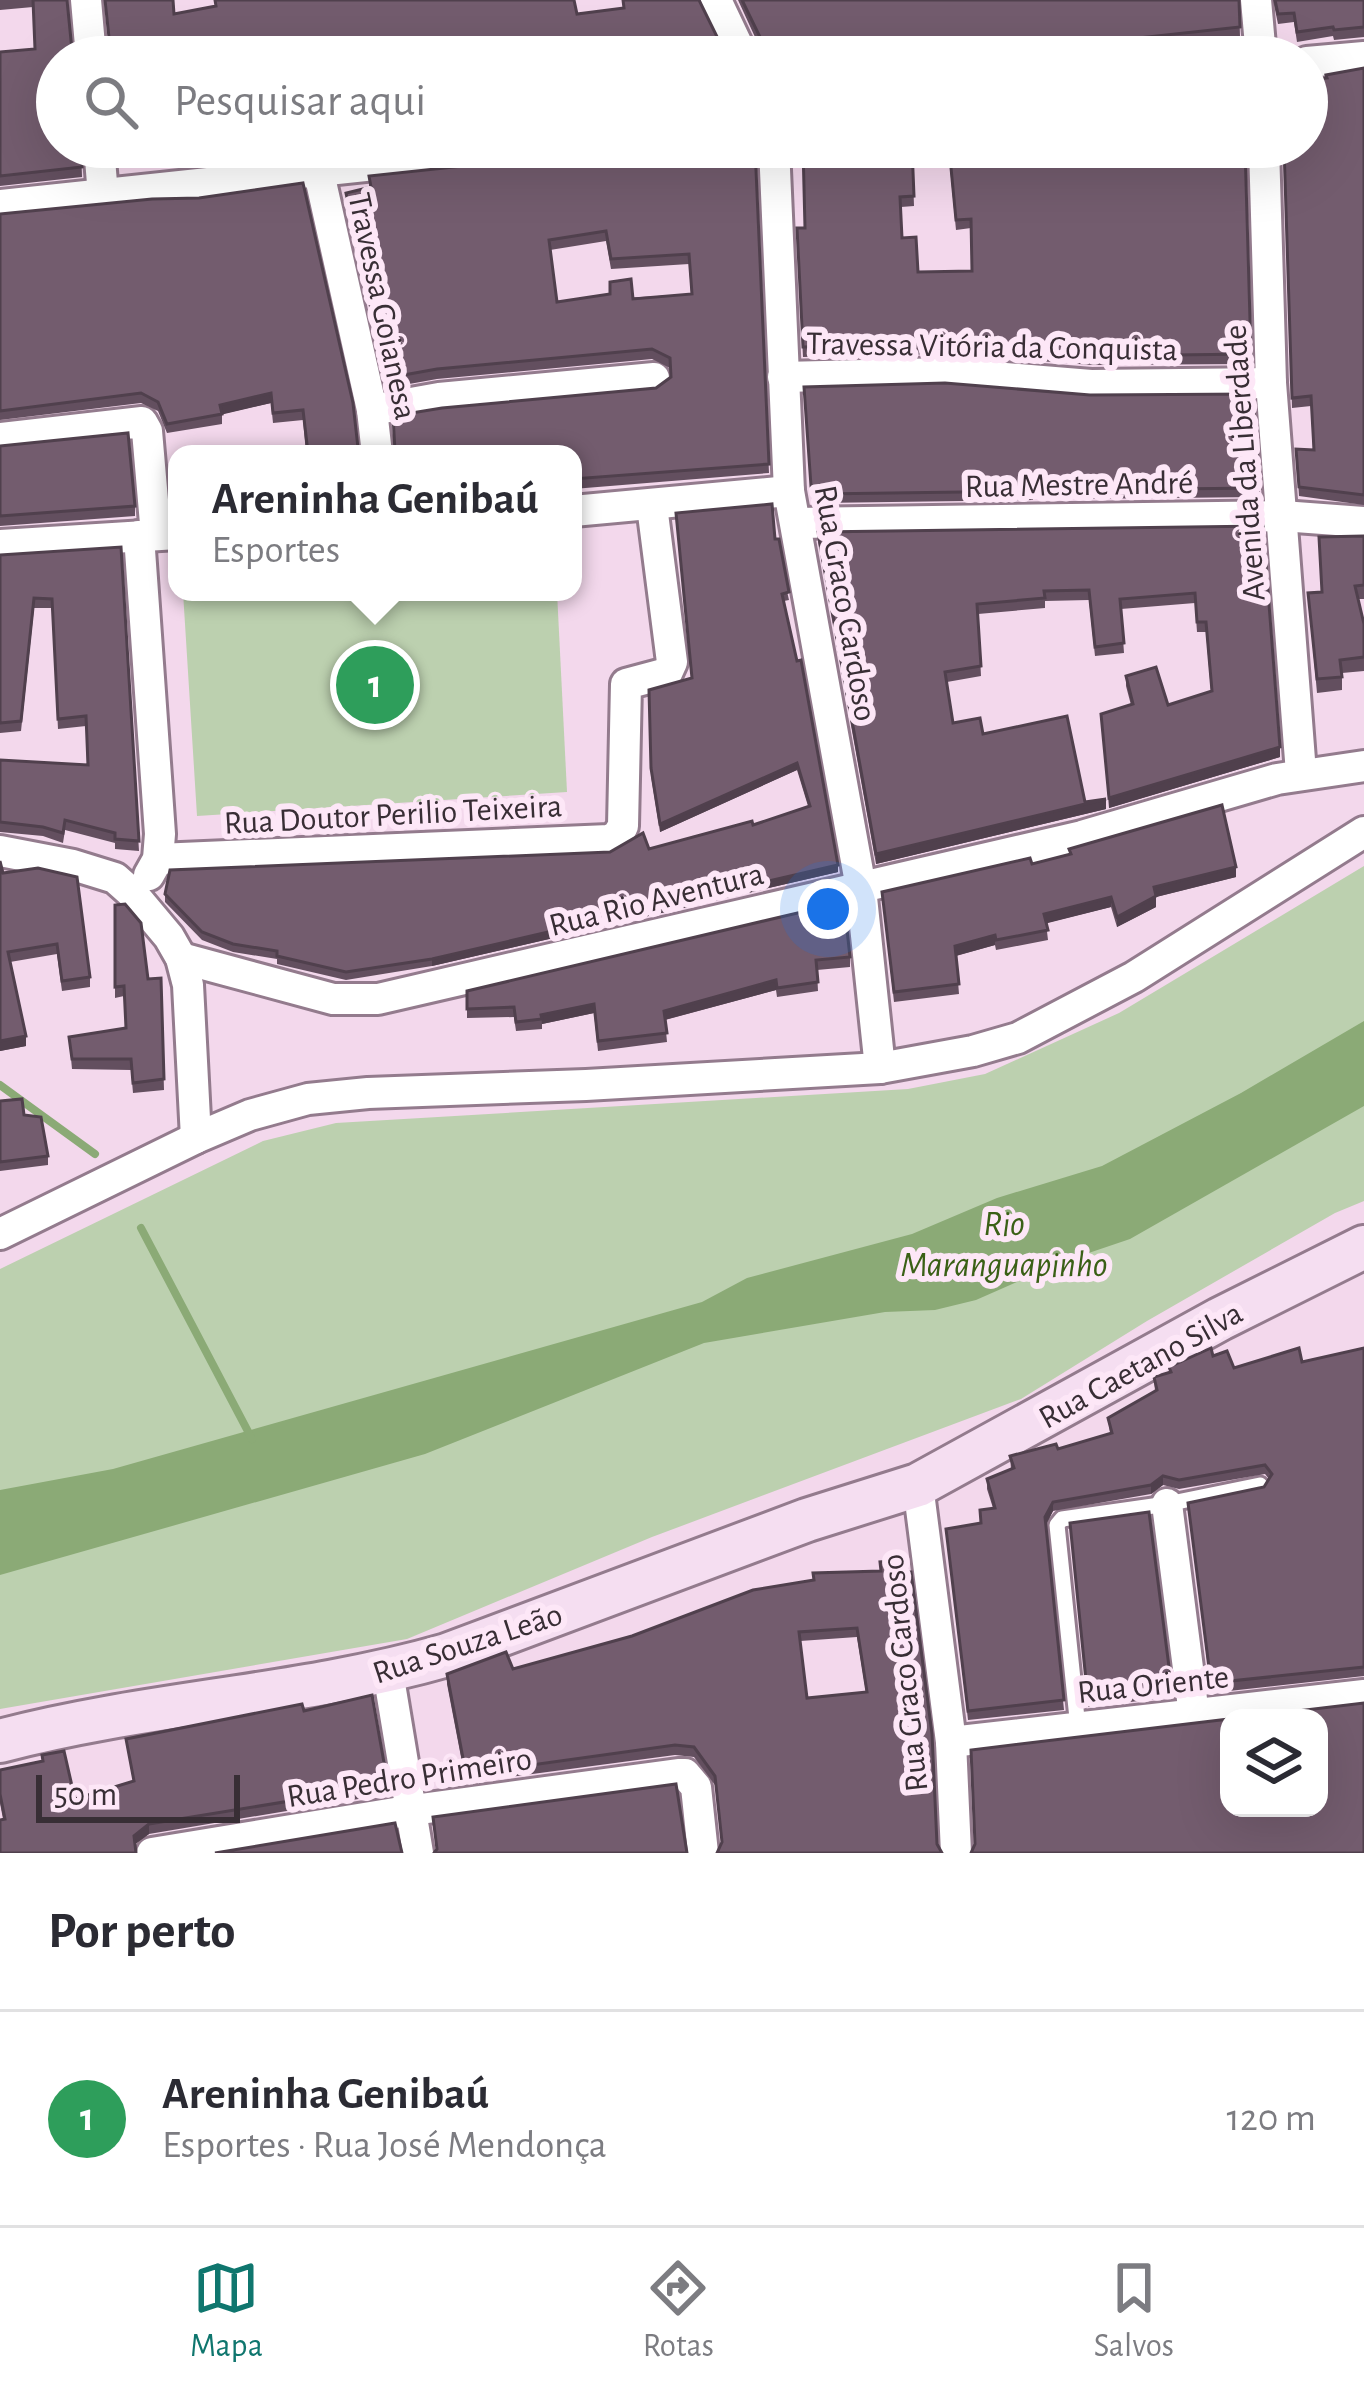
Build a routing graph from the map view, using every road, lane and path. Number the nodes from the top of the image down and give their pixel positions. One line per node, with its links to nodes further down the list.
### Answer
1 (86, 0): 4 (street)
2 (716, 0): 5 (street)
3 (1256, 0): 6 (street)
4 (89, 36)
5 (733, 36)
6 (1260, 36)
7 (1364, 57): 8 (street)
8 (1328, 60)
9 (101, 168): 14 (street)
10 (362, 168): 13 (street)
11 (775, 168): 16 (street, Rua Graco Cardoso)
12 (1265, 168): 18 (street, Avenida da Liberdade)
13 (319, 173): 14 (street); 19 (street, Travessa Goianesa)
14 (103, 195): 15 (street)
15 (0, 206)
16 (783, 377): 18 (street, Travessa Vitória da Conquista); 22 (street, Rua Graco Cardoso)
17 (654, 378): 19 (street)
18 (1271, 383): 25 (street, Avenida da Liberdade)
19 (372, 410): 21 (street, Travessa Goianesa)
20 (0, 438): 28 (street)
21 (376, 445)
22 (789, 490): 23 (street); 27 (street, Rua Graco Cardoso)
23 (652, 506): 24 (street); 34 (street, Rua Doutor Perilio Teixeira)
24 (582, 510)
25 (1282, 516): 26 (street, Rua Mestre André); 27 (street, Rua Mestre André); 31 (street, Avenida da Liberdade)
26 (1364, 522)
27 (796, 524): 35 (street, Rua Graco Cardoso)
28 (157, 535): 29 (street); 34 (street)
29 (0, 545)
30 (1364, 766): 31 (street, Rua Rio Aventura)
31 (1301, 773): 35 (street, Rua Rio Aventura)
32 (1364, 832): 38 (street)
33 (0, 851): 36 (street)
34 (158, 860): 36 (street)
35 (861, 888): 37 (street, Rua Rio Aventura); 38 (street, Rua Graco Cardoso)
36 (134, 894): 37 (street)
37 (181, 958): 39 (street)
38 (880, 1068): 39 (street)
39 (196, 1138): 40 (street)
40 (15, 1220): 41 (street)
41 (0, 1234)
42 (1364, 1247): 43 (main road, Rua Caetano Silva)
43 (918, 1485): 46 (main road, Rua Souza Leão); 51 (street, Rua Graco Cardoso)
44 (1260, 1485): 45 (lane)
45 (1167, 1504): 48 (street); 49 (lane)
46 (388, 1672): 50 (main road, Rua Souza Leão); 52 (street)
47 (1364, 1695): 48 (street, Rua Oriente)
48 (1194, 1715): 49 (street, Rua Oriente)
49 (1078, 1728): 51 (street, Rua Oriente)
50 (0, 1741)
51 (951, 1742): 56 (street, Rua Graco Cardoso)
52 (413, 1810): 53 (street, Rua Pedro Primeiro); 54 (street); 55 (street, Rua Pedro Primeiro)
53 (152, 1853)
54 (418, 1853)
55 (703, 1853)
56 (956, 1853)

